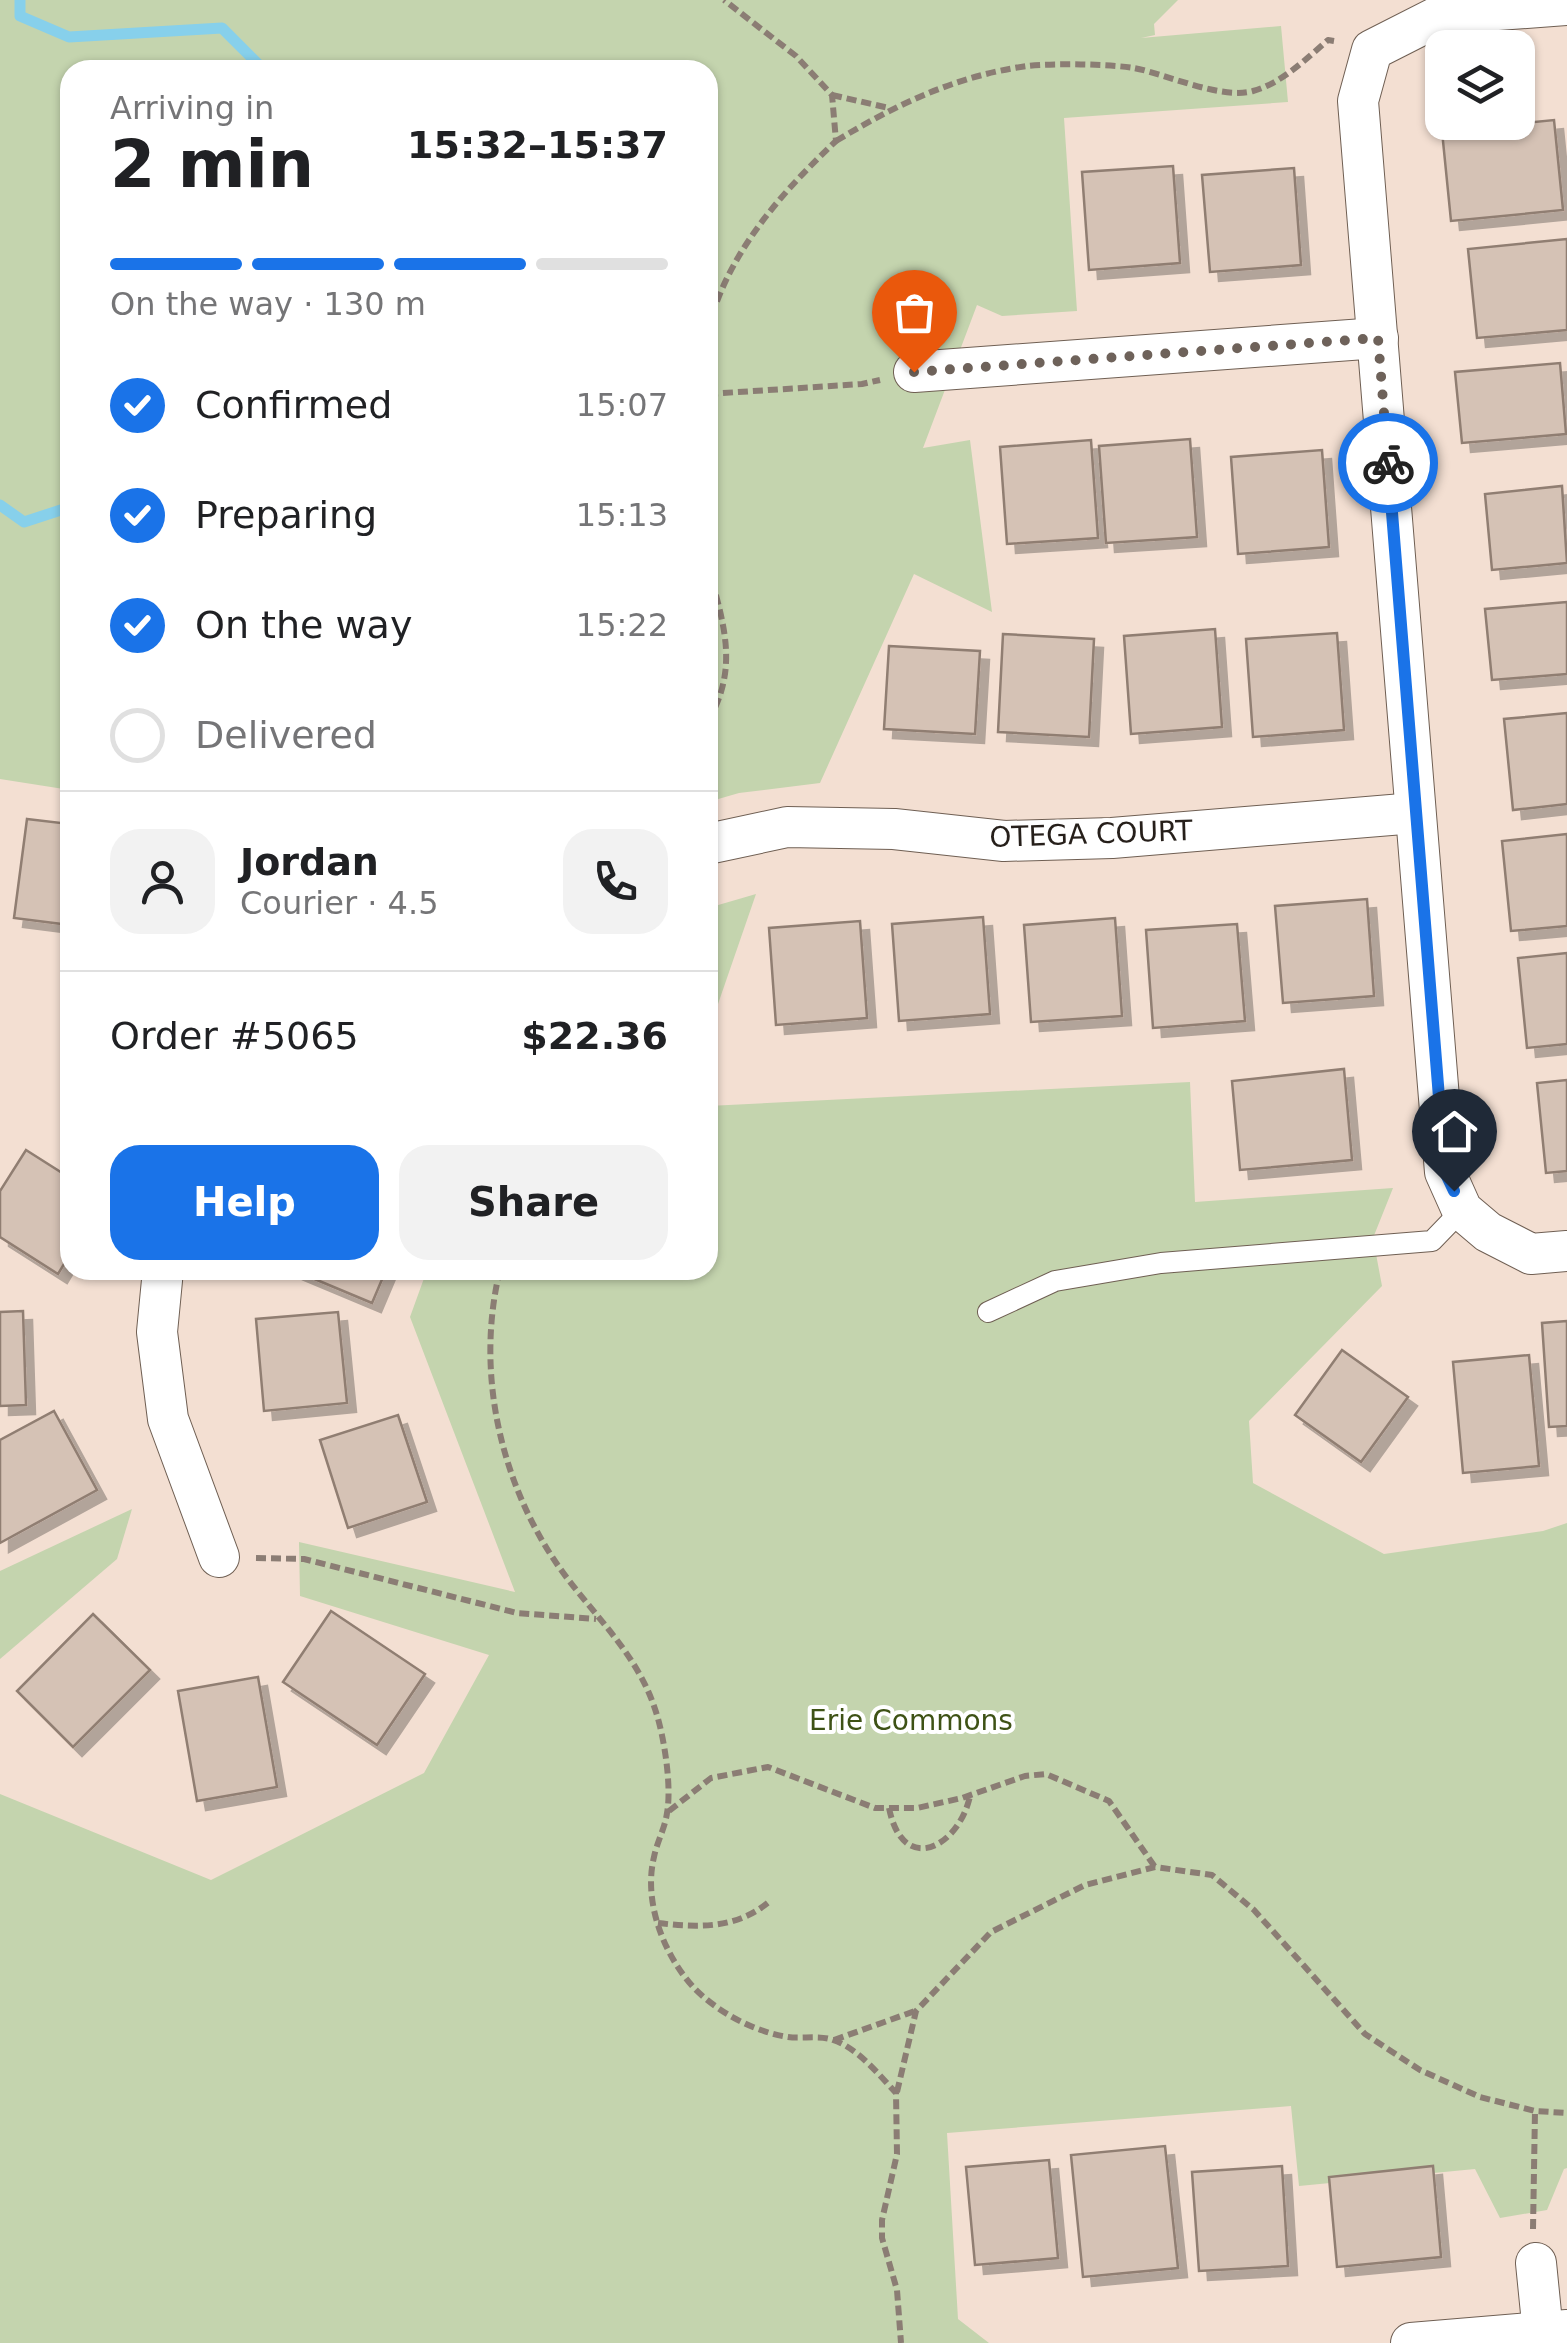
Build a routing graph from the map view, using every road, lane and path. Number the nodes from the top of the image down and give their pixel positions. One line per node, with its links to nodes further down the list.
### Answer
1 (724, 0): 4 (path)
2 (1567, 5): 3 (street)
3 (1372, 50): 5 (path); 8 (street)
4 (832, 96): 5 (path); 6 (path)
5 (890, 108): 6 (path)
6 (836, 140): 7 (path)
7 (718, 299)
8 (1378, 338): 9 (street); 14 (street)
9 (914, 372)
10 (862, 384): 11 (path)
11 (718, 393)
12 (718, 608): 13 (path)
13 (718, 699)
14 (1415, 813): 15 (street, OTEGA COURT); 16 (street)
15 (718, 842)
16 (1475, 1221): 17 (street); 20 (lane)
17 (1567, 1251)
18 (162, 1280): 21 (street)
19 (499, 1280): 23 (path)
20 (988, 1312)
21 (218, 1557)
22 (304, 1559): 23 (path)
23 (598, 1619): 26 (path)
24 (971, 1794): 25 (path); 25 (path); 27 (path)
25 (889, 1808): 26 (path)
26 (668, 1812): 29 (path)
27 (1155, 1867): 30 (path); 33 (path)
28 (770, 1901): 29 (path)
29 (657, 1923): 31 (path)
30 (916, 2011): 31 (path); 32 (path)
31 (834, 2040): 32 (path)
32 (896, 2094): 37 (path)
33 (1535, 2110): 34 (path); 35 (path)
34 (1567, 2113)
35 (1536, 2263): 36 (street)
36 (1551, 2335): 38 (street)
37 (901, 2343)
38 (1411, 2343)

